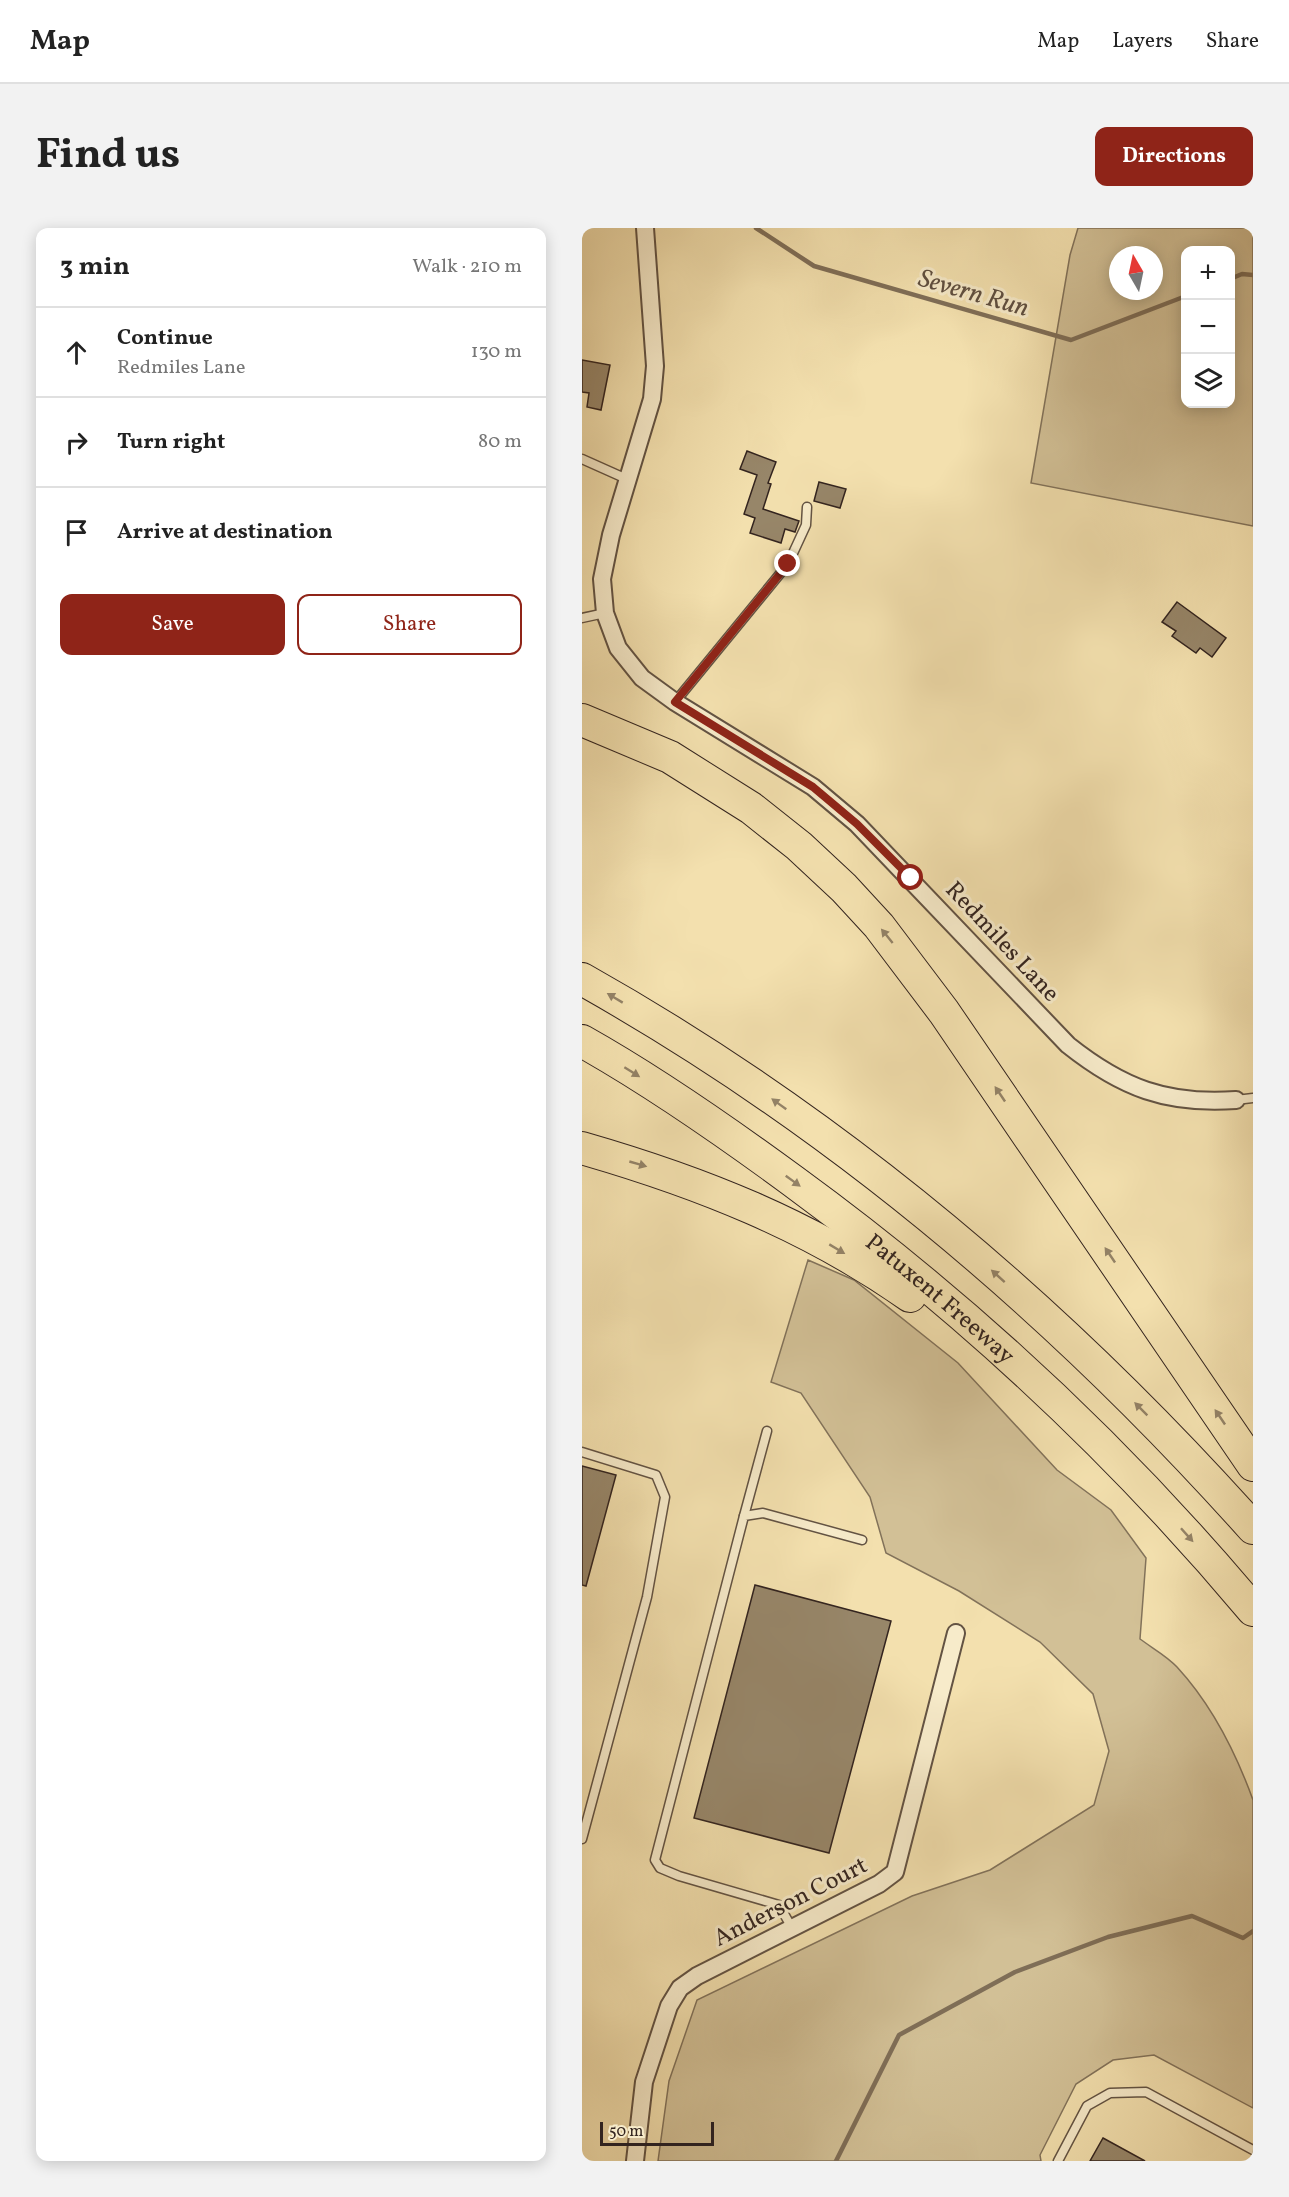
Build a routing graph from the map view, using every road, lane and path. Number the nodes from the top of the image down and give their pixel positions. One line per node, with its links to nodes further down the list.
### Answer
1 (645, 228): 3 (street, Redmiles Lane)
2 (582, 459): 3 (lane)
3 (629, 480): 5 (street, Redmiles Lane)
4 (807, 507): 7 (lane)
5 (605, 613): 6 (lane); 7 (street, Redmiles Lane)
6 (582, 618)
7 (675, 702): 14 (street, Redmiles Lane)
8 (582, 720): 10 (highway)
9 (582, 727): 10 (highway)
10 (630, 738): 18 (highway, one-way to 10)
11 (582, 979): 21 (highway, one-way to 11)
12 (582, 1041): 19 (highway, Patuxent Freeway, one-way to 19)
13 (1253, 1098): 14 (lane)
14 (1236, 1100)
15 (582, 1148): 19 (highway, one-way to 19)
16 (767, 1431): 20 (lane)
17 (582, 1452): 25 (lane)
18 (1253, 1465)
19 (1161, 1506): 23 (highway, Patuxent Freeway, one-way to 23)
20 (744, 1516): 22 (lane); 26 (lane)
21 (1253, 1528)
22 (862, 1540)
23 (1253, 1610)
24 (956, 1633): 26 (street, Anderson Court)
25 (582, 1839)
26 (792, 1928): 28 (street, Anderson Court)
27 (1253, 2150): 29 (lane)
28 (635, 2161)
29 (1058, 2161)

